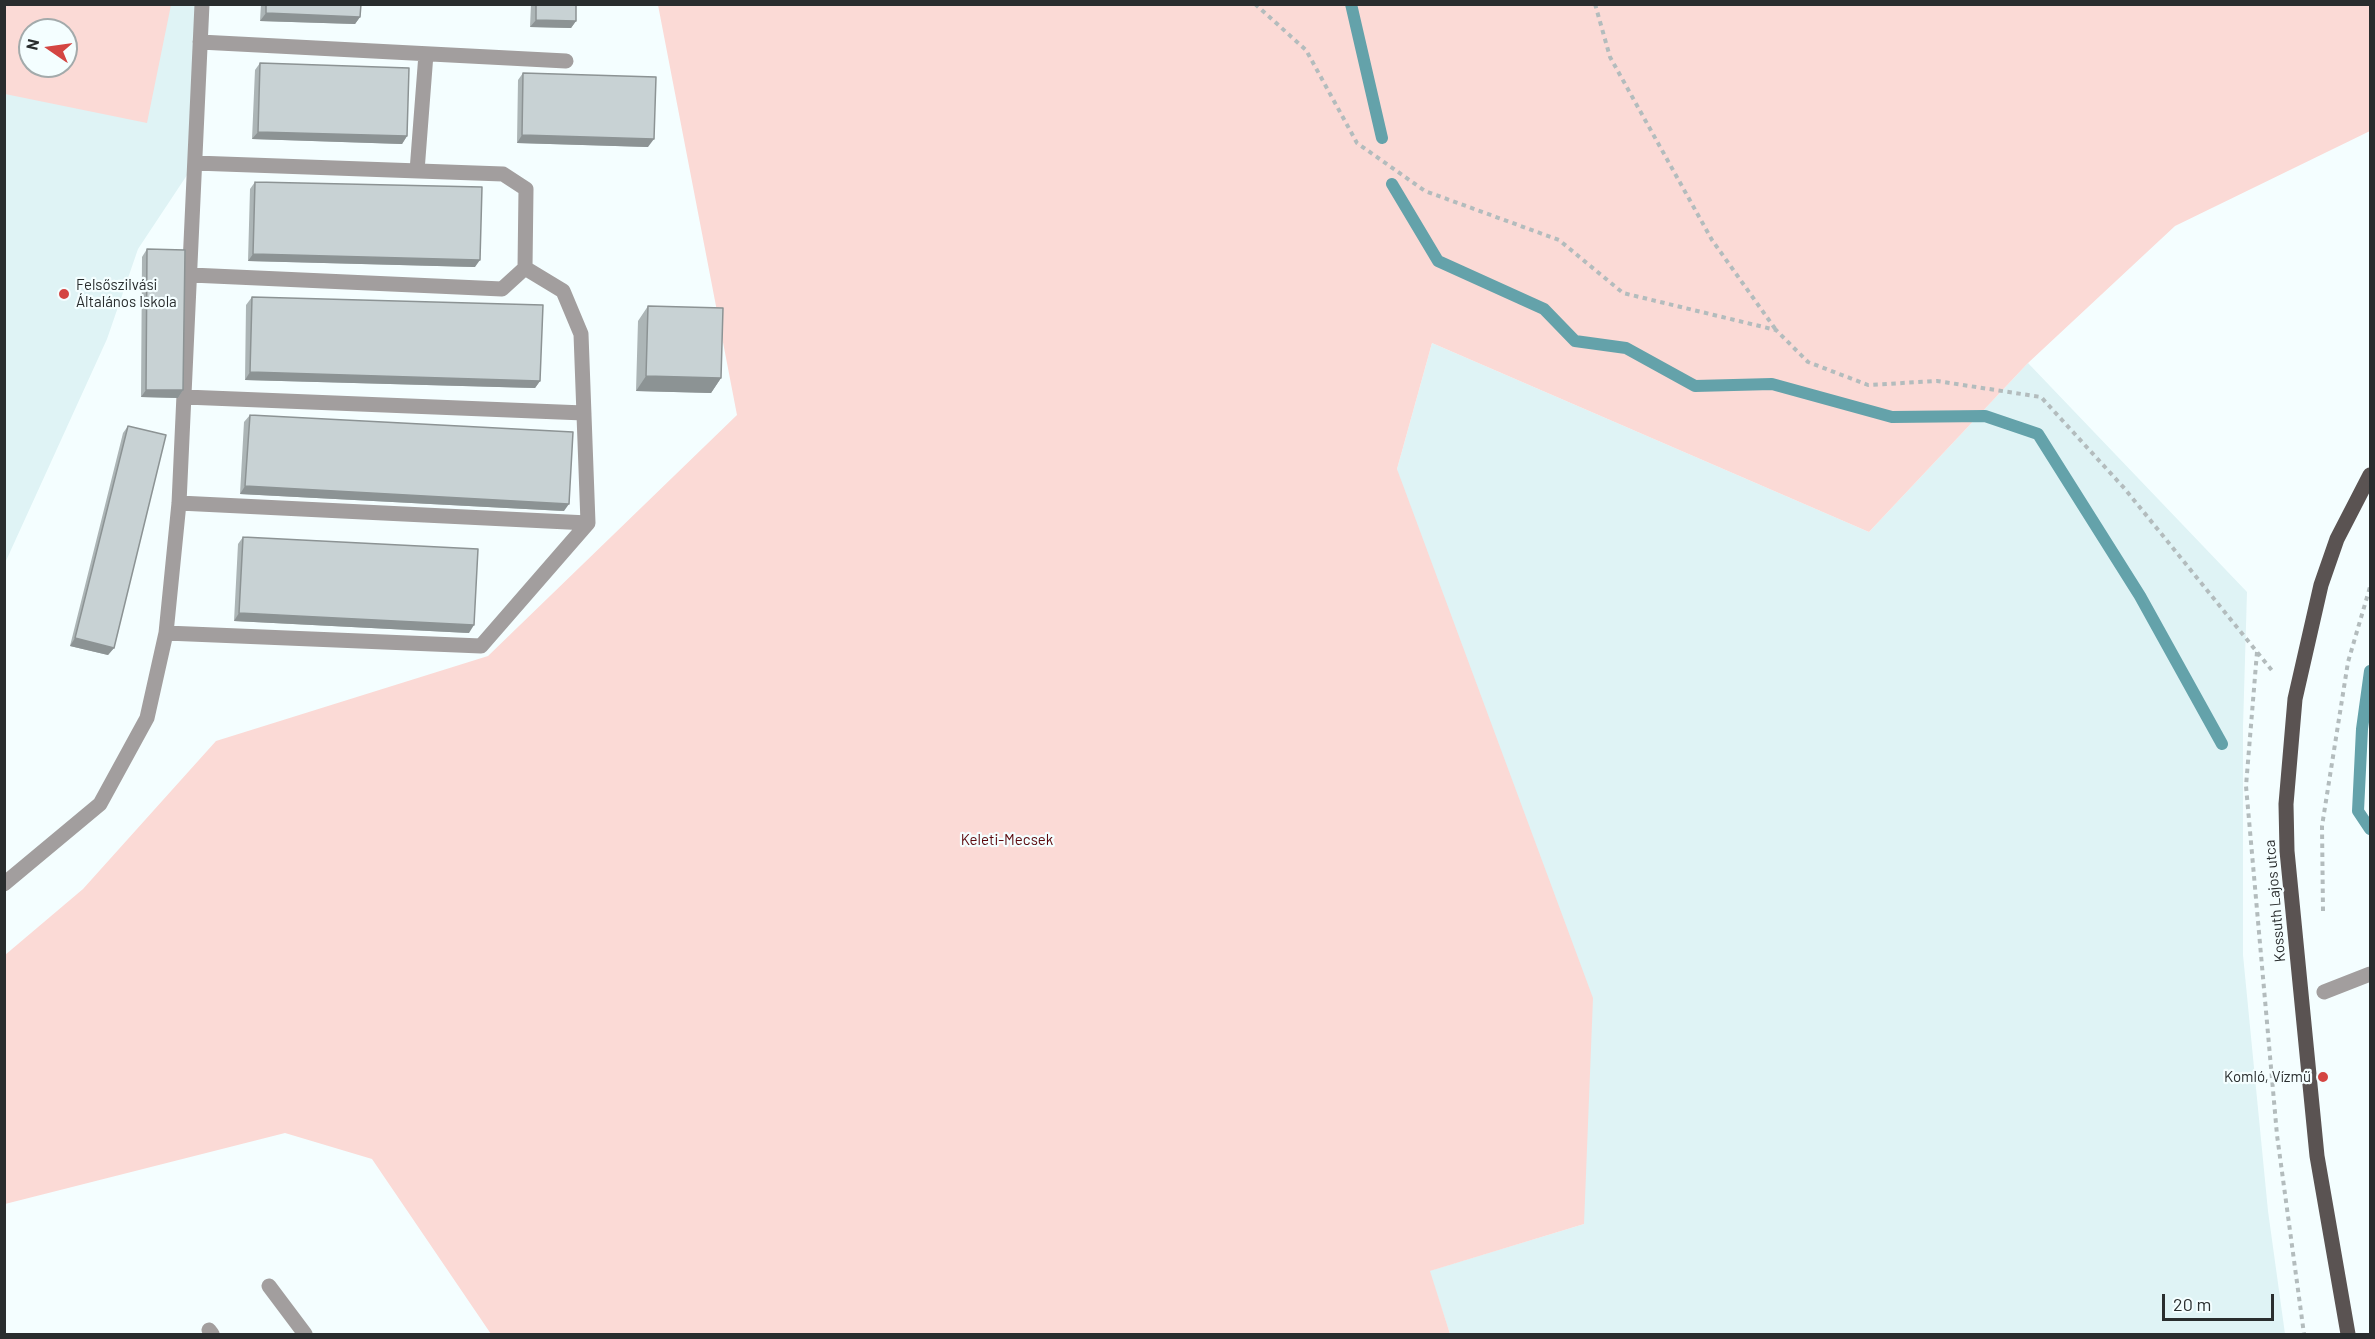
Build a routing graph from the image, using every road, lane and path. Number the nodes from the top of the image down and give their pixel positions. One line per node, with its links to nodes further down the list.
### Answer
1 (202, 4): 4 (lane)
2 (1255, 4): 11 (path)
3 (1595, 4): 11 (path)
4 (200, 42): 5 (lane); 7 (lane)
5 (426, 54): 6 (lane); 8 (lane)
6 (566, 61)
7 (195, 163): 8 (lane); 10 (lane)
8 (417, 171): 9 (lane)
9 (525, 268): 10 (lane); 13 (lane)
10 (191, 275): 12 (lane)
11 (1776, 330): 25 (path)
12 (185, 397): 13 (lane); 15 (lane)
13 (584, 413): 16 (lane)
14 (2370, 475): 26 (main road, Kossuth Lajos utca)
15 (179, 503): 16 (lane); 18 (lane)
16 (588, 523): 18 (lane)
17 (2370, 588): 20 (path)
18 (166, 633): 19 (lane)
19 (4, 884)
20 (2323, 921)
21 (2370, 974): 22 (lane)
22 (2324, 992)
23 (269, 1286): 24 (lane)
24 (305, 1335)
25 (2304, 1335)
26 (2348, 1335)

